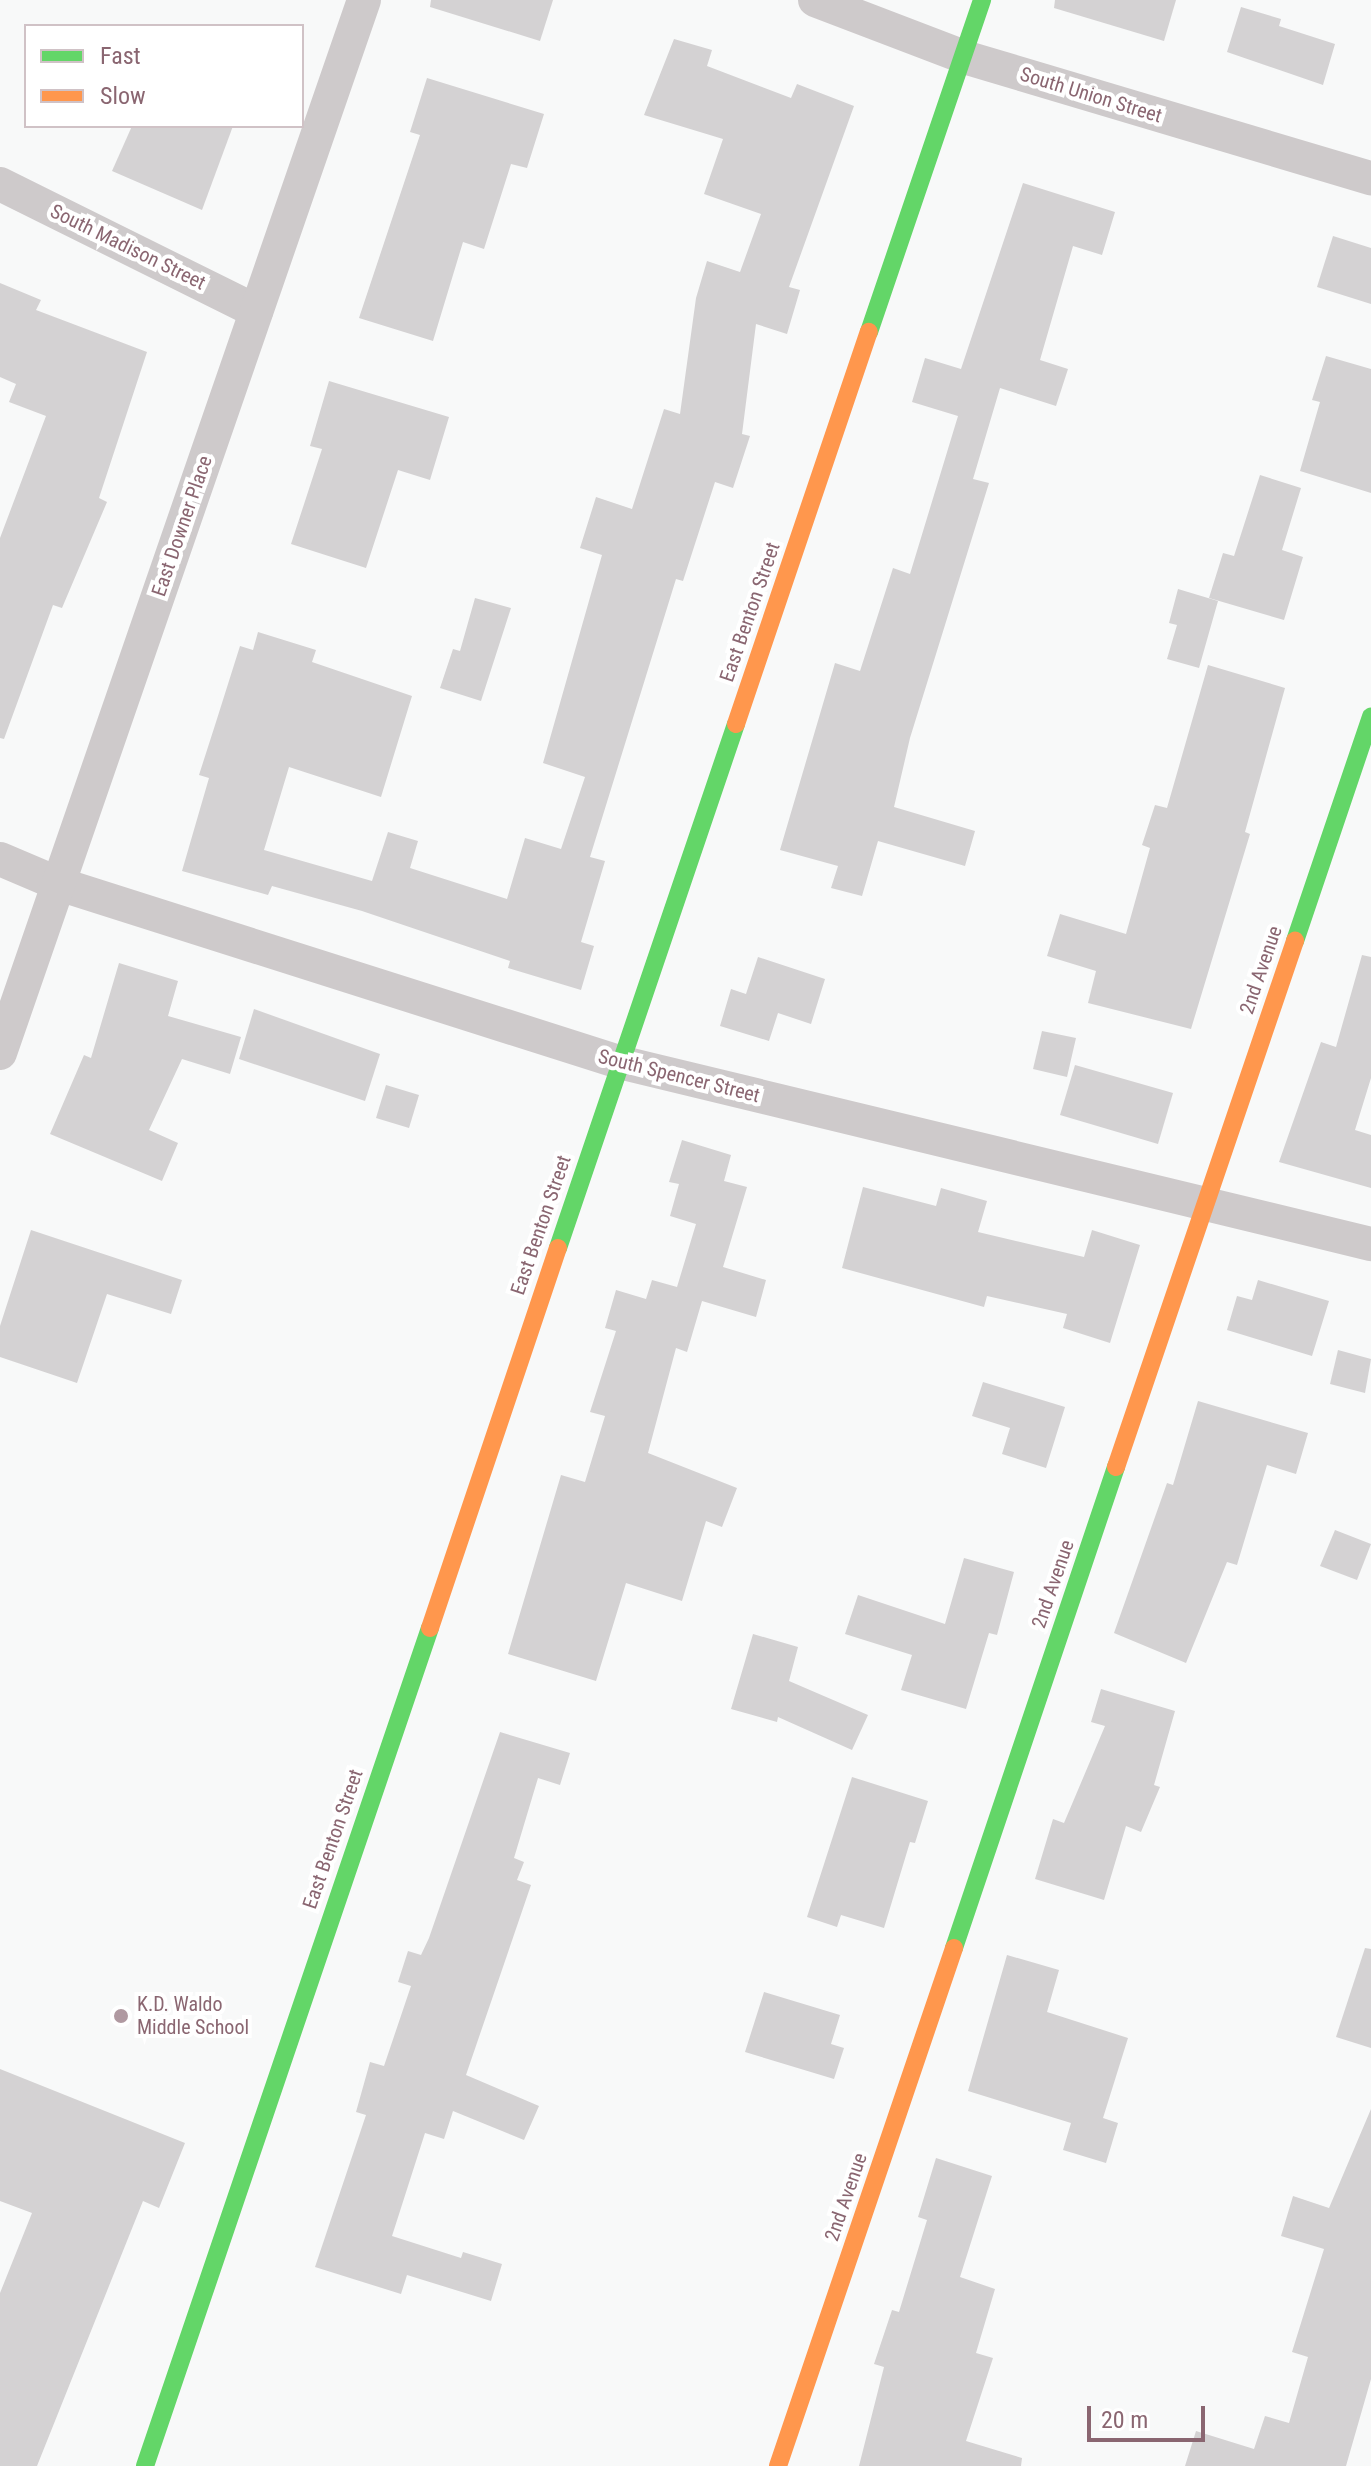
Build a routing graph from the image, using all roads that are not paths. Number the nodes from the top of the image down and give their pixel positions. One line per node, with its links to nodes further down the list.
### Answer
1 (364, 0): 7 (street, East Downer Place)
2 (815, 0): 4 (street, South Union Street)
3 (982, 0): 4 (street, East Benton Street)
4 (964, 57): 5 (street, South Union Street); 12 (street, East Benton Street)
5 (1371, 178)
6 (0, 184): 7 (street, South Madison Street)
7 (256, 311): 10 (street, East Downer Place)
8 (1371, 716): 13 (street, 2nd Avenue)
9 (0, 859): 10 (street, South Spencer Street)
10 (59, 884): 11 (street, East Downer Place); 12 (street, South Spencer Street)
11 (0, 1053)
12 (619, 1062): 13 (street, South Spencer Street); 15 (street, East Benton Street)
13 (1205, 1204): 14 (street, South Spencer Street); 16 (street, 2nd Avenue)
14 (1371, 1244)
15 (145, 2466)
16 (778, 2466)

